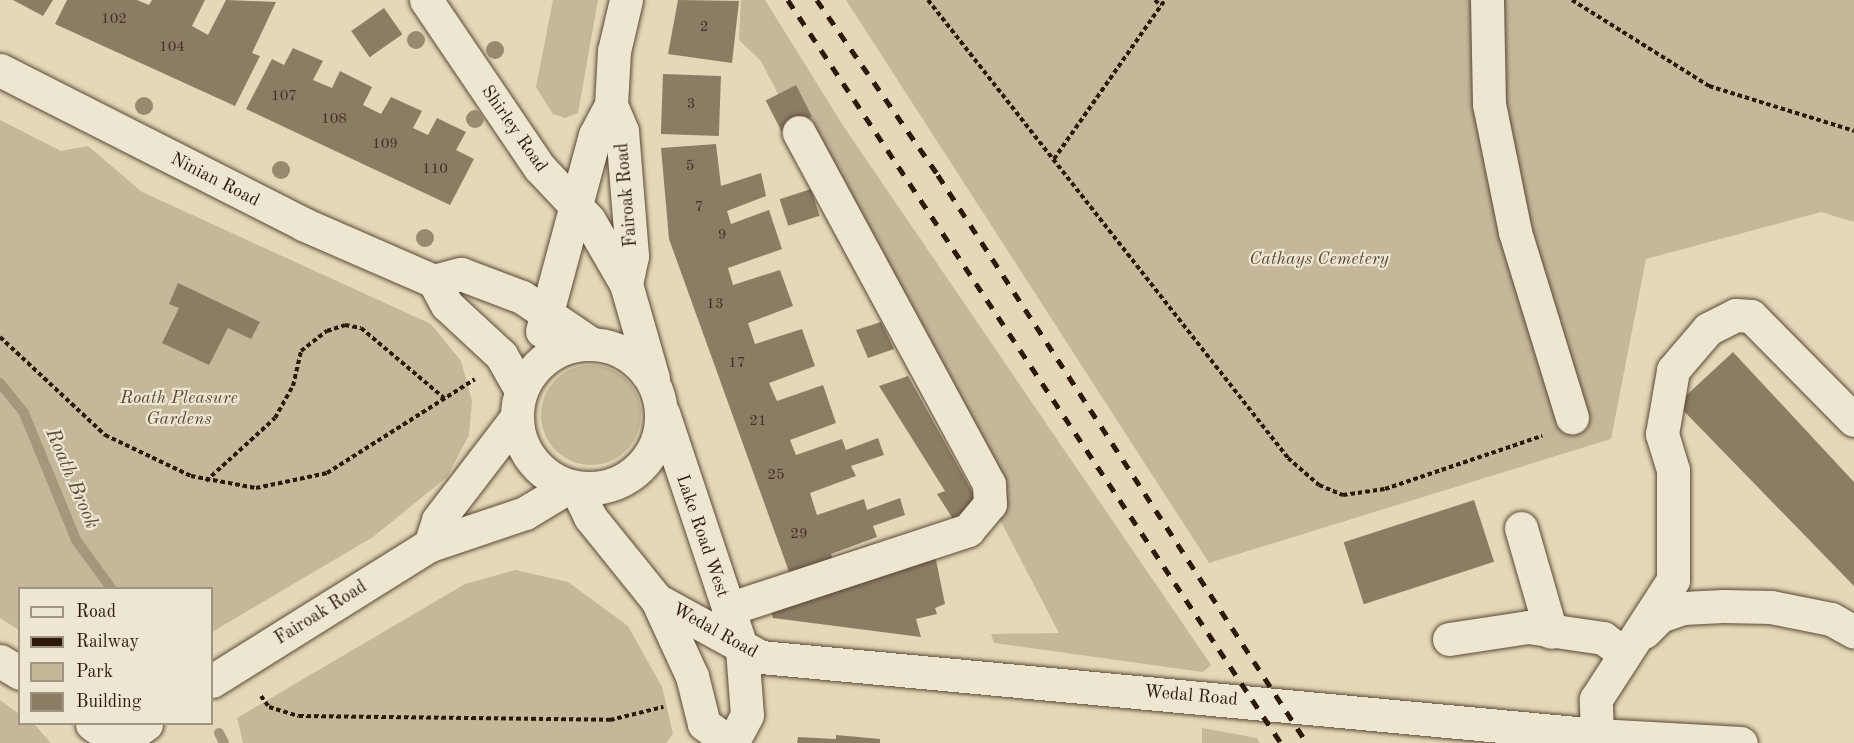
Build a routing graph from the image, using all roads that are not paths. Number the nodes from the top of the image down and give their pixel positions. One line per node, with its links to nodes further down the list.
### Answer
1 (426, 0): 7 (street, Shirley Road)
2 (626, 0): 5 (street, Fairoak Road)
3 (1487, 0): 14 (street)
4 (0, 69): 8 (street, Ninian Road)
5 (611, 105): 7 (street, Fairoak Road); 9 (street, Fairoak Road)
6 (799, 132): 20 (street)
7 (578, 206): 9 (street, Shirley Road); 10 (street, Fairoak Road)
8 (434, 280): 10 (street); 12 (street)
9 (626, 284): 13 (street, Fairoak Road)
10 (546, 311): 11 (street); 12 (street, Fairoak Road)
11 (590, 343): 12 (street); 13 (street)
12 (525, 391): 16 (street); 18 (street, Fairoak Road)
13 (658, 394): 16 (street); 20 (street, Lake Road West)
14 (1572, 417)
15 (1854, 420): 25 (street)
16 (573, 487): 18 (street, Fairoak Road); 19 (street, Lake Road West)
17 (1521, 528): 21 (street)
18 (430, 545): 28 (street, Fairoak Road)
19 (657, 600): 24 (street, Wedal Road); 33 (street, Lake Road West)
20 (728, 609): 24 (street, Lake Road West)
21 (1551, 632): 23 (street); 25 (street)
22 (1854, 632): 25 (street)
23 (1449, 639)
24 (742, 649): 31 (street, Wedal Road); 33 (street, Lake Road West)
25 (1624, 653): 31 (street)
26 (0, 661): 27 (street)
27 (18, 673)
28 (213, 680)
29 (95, 725): 32 (street)
30 (143, 725): 32 (street)
31 (1597, 735): 34 (street, Wedal Road)
32 (120, 743)
33 (731, 743)
34 (1741, 743)

